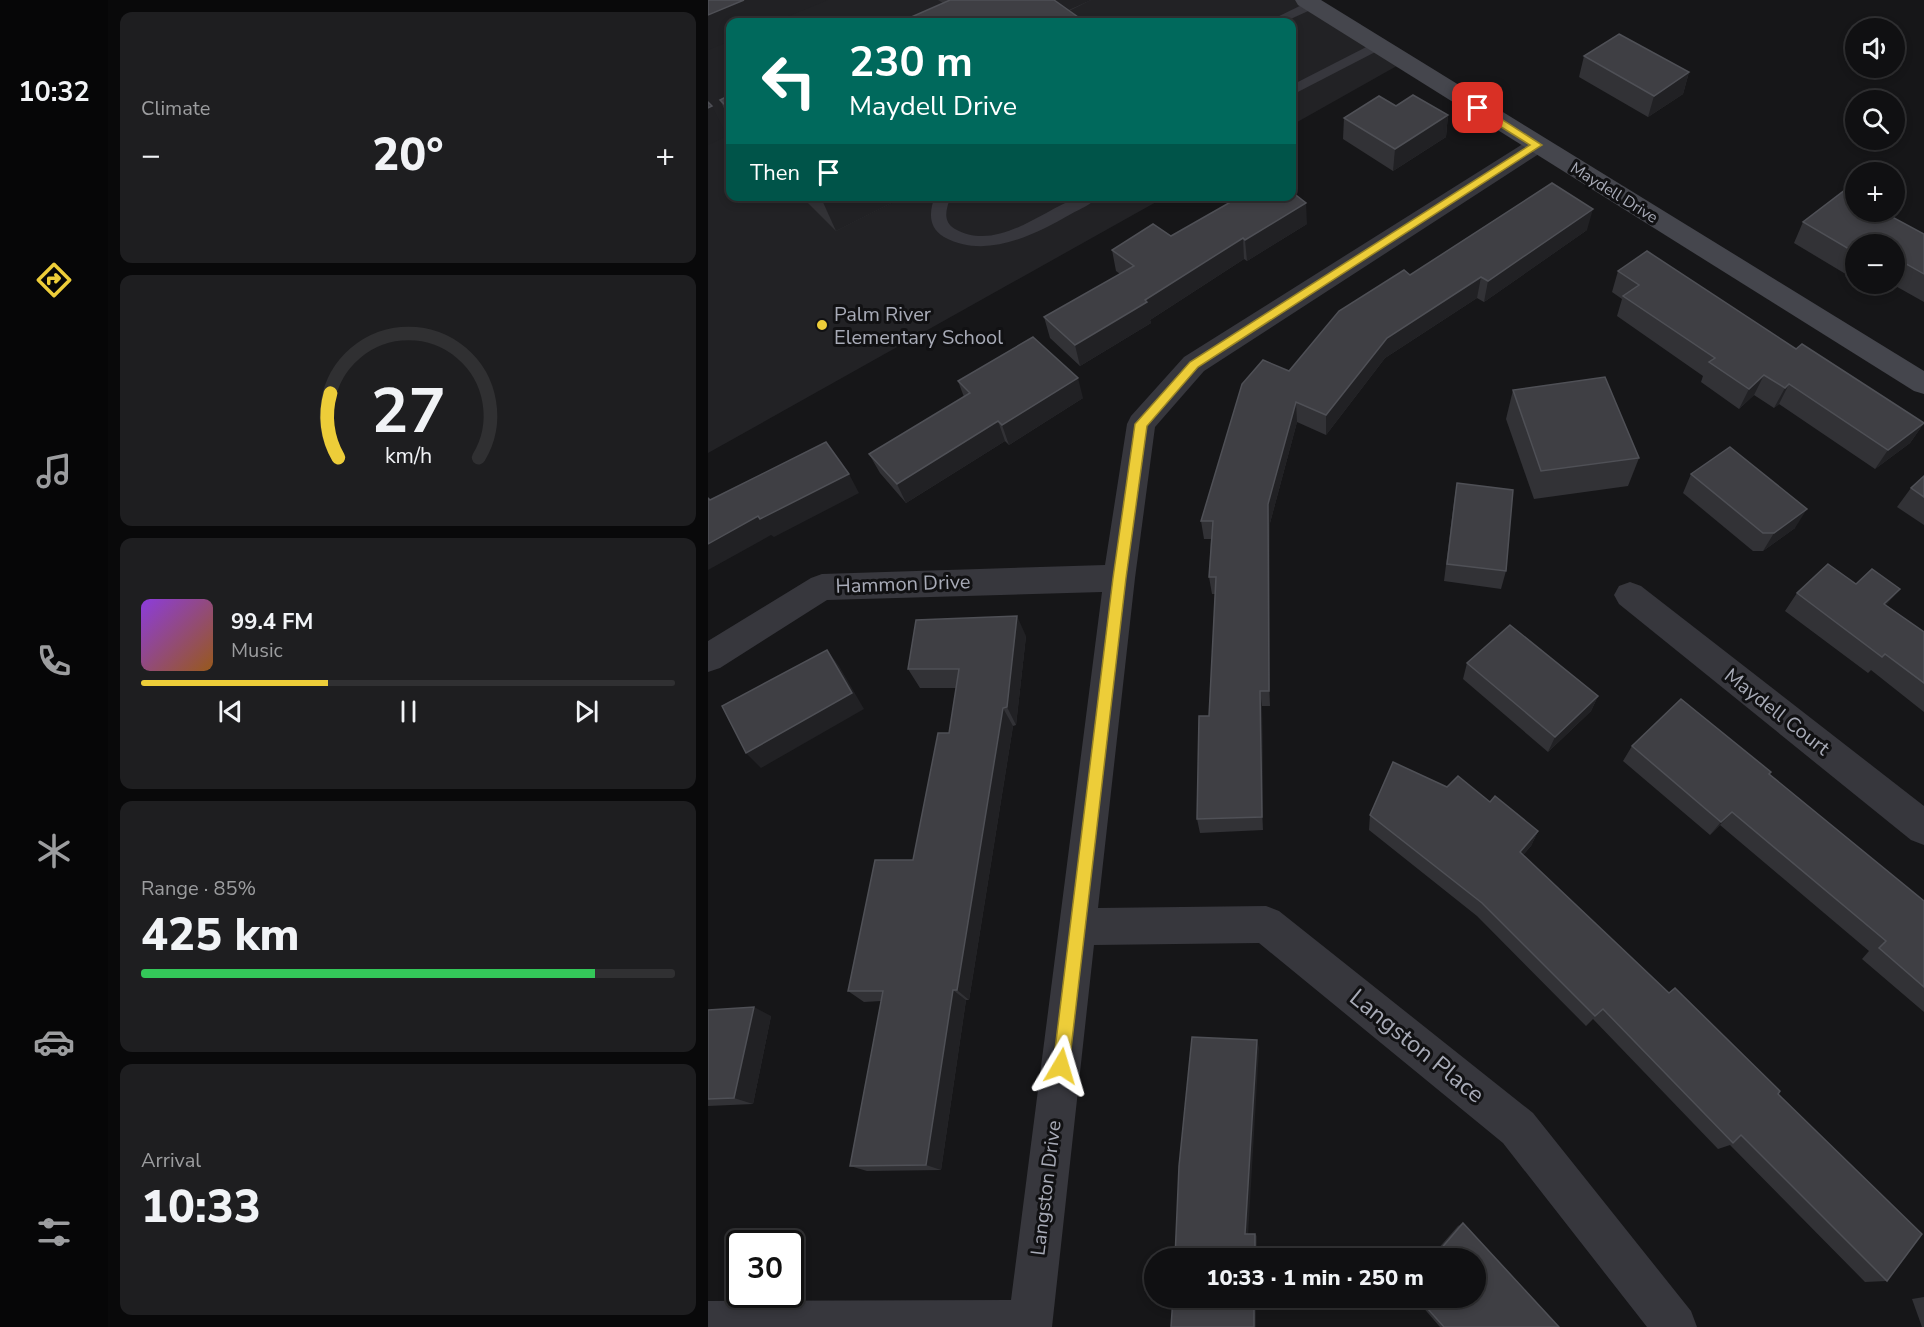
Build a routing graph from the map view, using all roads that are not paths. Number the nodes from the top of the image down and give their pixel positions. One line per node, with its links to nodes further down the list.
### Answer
1 (1309, 2): 2 (lane); 3 (street, Maydell Drive)
2 (1281, 18)
3 (1378, 45): 4 (lane); 5 (street, Maydell Drive)
4 (1296, 89)
5 (1537, 145): 8 (street, Maydell Drive); 9 (street, Langston Drive)
6 (941, 201): 7 (lane)
7 (1081, 201)
8 (1924, 384)
9 (1119, 578): 11 (street, Hammon Drive); 13 (street, Langston Drive)
10 (1630, 595): 12 (street, Maydell Court)
11 (708, 658)
12 (1924, 828)
13 (1077, 927): 15 (street, Langston Drive); 16 (street, Langston Place)
14 (708, 1323): 15 (street)
15 (1030, 1324)
16 (1675, 1327)

